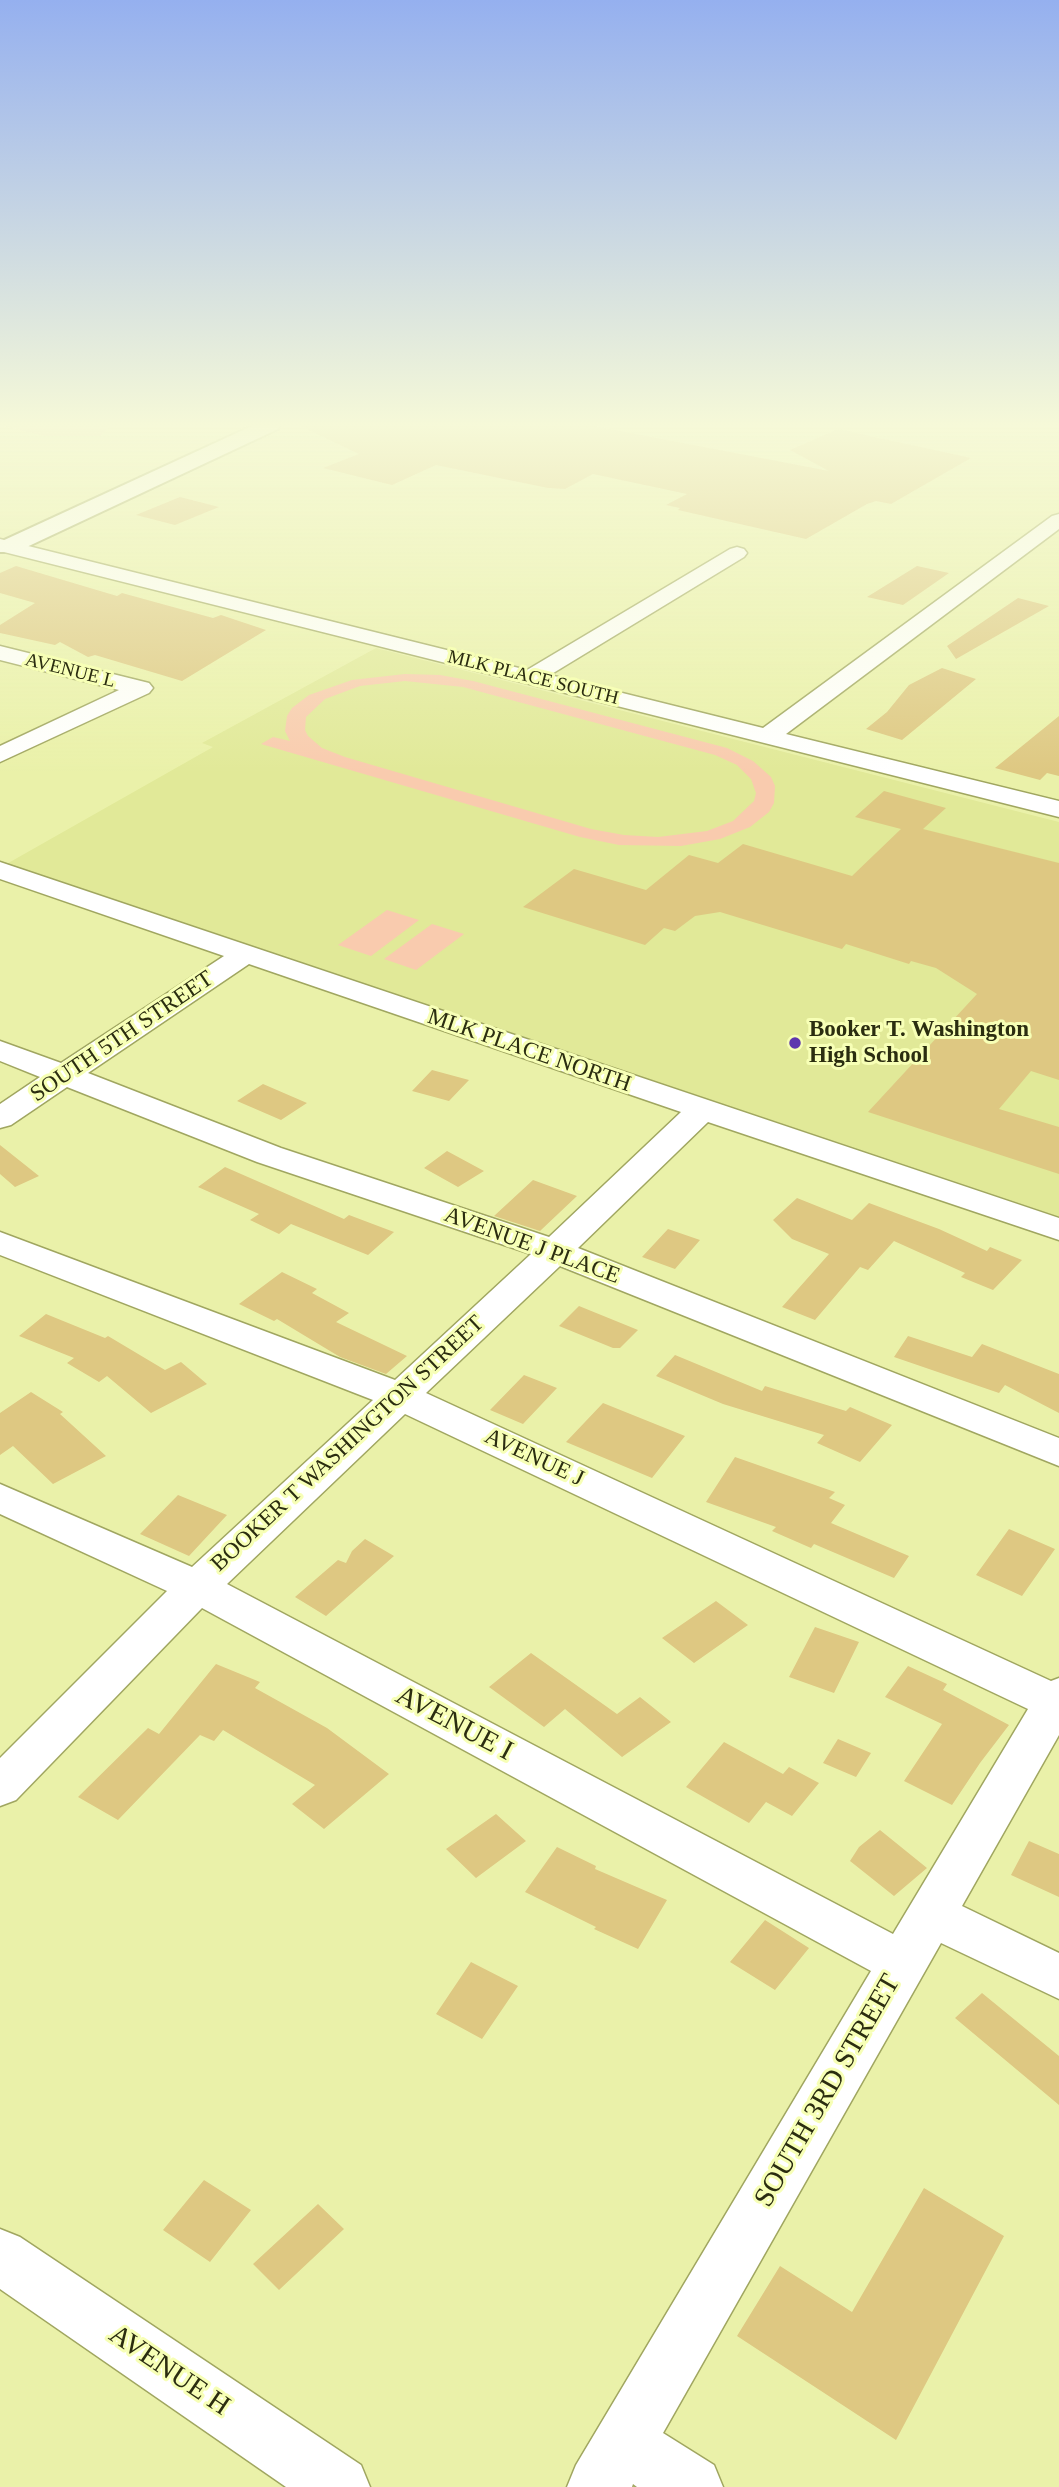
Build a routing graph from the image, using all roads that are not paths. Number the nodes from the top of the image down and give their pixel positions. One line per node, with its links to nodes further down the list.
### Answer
1 (1030, 541): 6 (street)
2 (3, 548): 5 (street, MLK PLACE SOUTH)
3 (737, 553): 5 (street)
4 (0, 653): 7 (street, AVENUE L)
5 (531, 677): 6 (street, MLK PLACE SOUTH)
6 (766, 736): 8 (street, MLK PLACE SOUTH)
7 (0, 755)
8 (1059, 809)
9 (0, 870): 10 (street, MLK PLACE NORTH)
10 (244, 955): 12 (street, SOUTH 5TH STREET); 13 (street, MLK PLACE NORTH)
11 (0, 1050): 12 (street, AVENUE J PLACE)
12 (66, 1075): 14 (street, SOUTH 5TH STREET); 17 (street, AVENUE J PLACE)
13 (703, 1109): 15 (street, MLK PLACE NORTH); 17 (street, BOOKER T WASHINGTON STREET)
14 (0, 1118)
15 (1059, 1230)
16 (0, 1243): 18 (street, AVENUE J)
17 (555, 1251): 18 (street, BOOKER T WASHINGTON STREET); 19 (street, AVENUE J PLACE)
18 (400, 1396): 21 (street, BOOKER T WASHINGTON STREET); 22 (street, AVENUE J)
19 (1059, 1453)
20 (0, 1498): 21 (street, AVENUE I)
21 (197, 1587): 23 (street, BOOKER T WASHINGTON STREET); 25 (street, AVENUE I)
22 (1057, 1699): 24 (street, SOUTH 3RD STREET)
23 (0, 1787)
24 (930, 1914): 25 (street, SOUTH 3RD STREET); 26 (street)
25 (902, 1963): 28 (street, SOUTH 3RD STREET)
26 (1059, 1977)
27 (0, 2256): 29 (street, AVENUE H)
28 (611, 2465): 30 (street)
29 (339, 2487)
30 (692, 2487)

